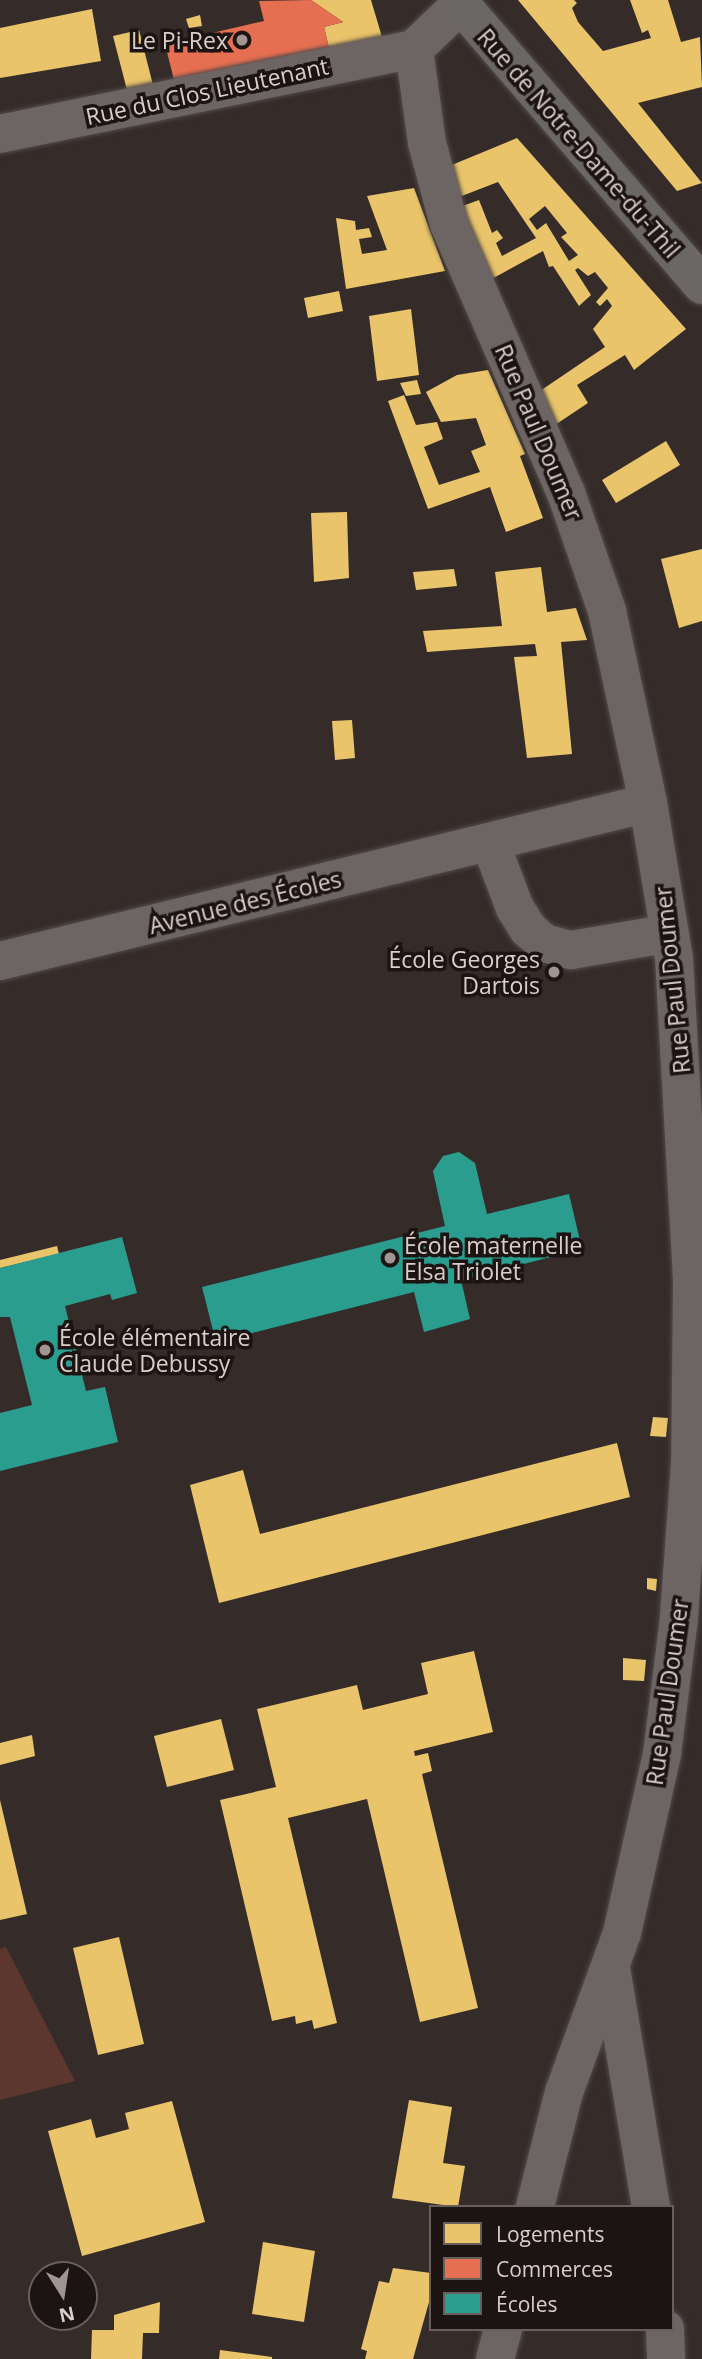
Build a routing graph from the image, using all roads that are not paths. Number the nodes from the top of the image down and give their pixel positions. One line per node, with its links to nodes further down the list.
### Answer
1 (458, 2): 2 (street); 4 (main road, Rue de Notre-Dame-du-Thil)
2 (414, 49): 3 (street, Rue du Clos Lieutenant); 5 (street, Rue Paul Doumer)
3 (0, 134)
4 (702, 285)
5 (648, 803): 6 (street, Avenue des Écoles); 7 (street, Rue Paul Doumer)
6 (490, 842): 7 (street); 8 (street, Avenue des Écoles)
7 (670, 933): 9 (street, Rue Paul Doumer)
8 (0, 961)
9 (611, 1968): 10 (street, Rue Paul Doumer); 11 (street)
10 (536, 2205)
11 (651, 2205)
12 (502, 2331): 14 (street)
13 (665, 2331): 15 (street)
14 (495, 2359)
15 (666, 2359)

